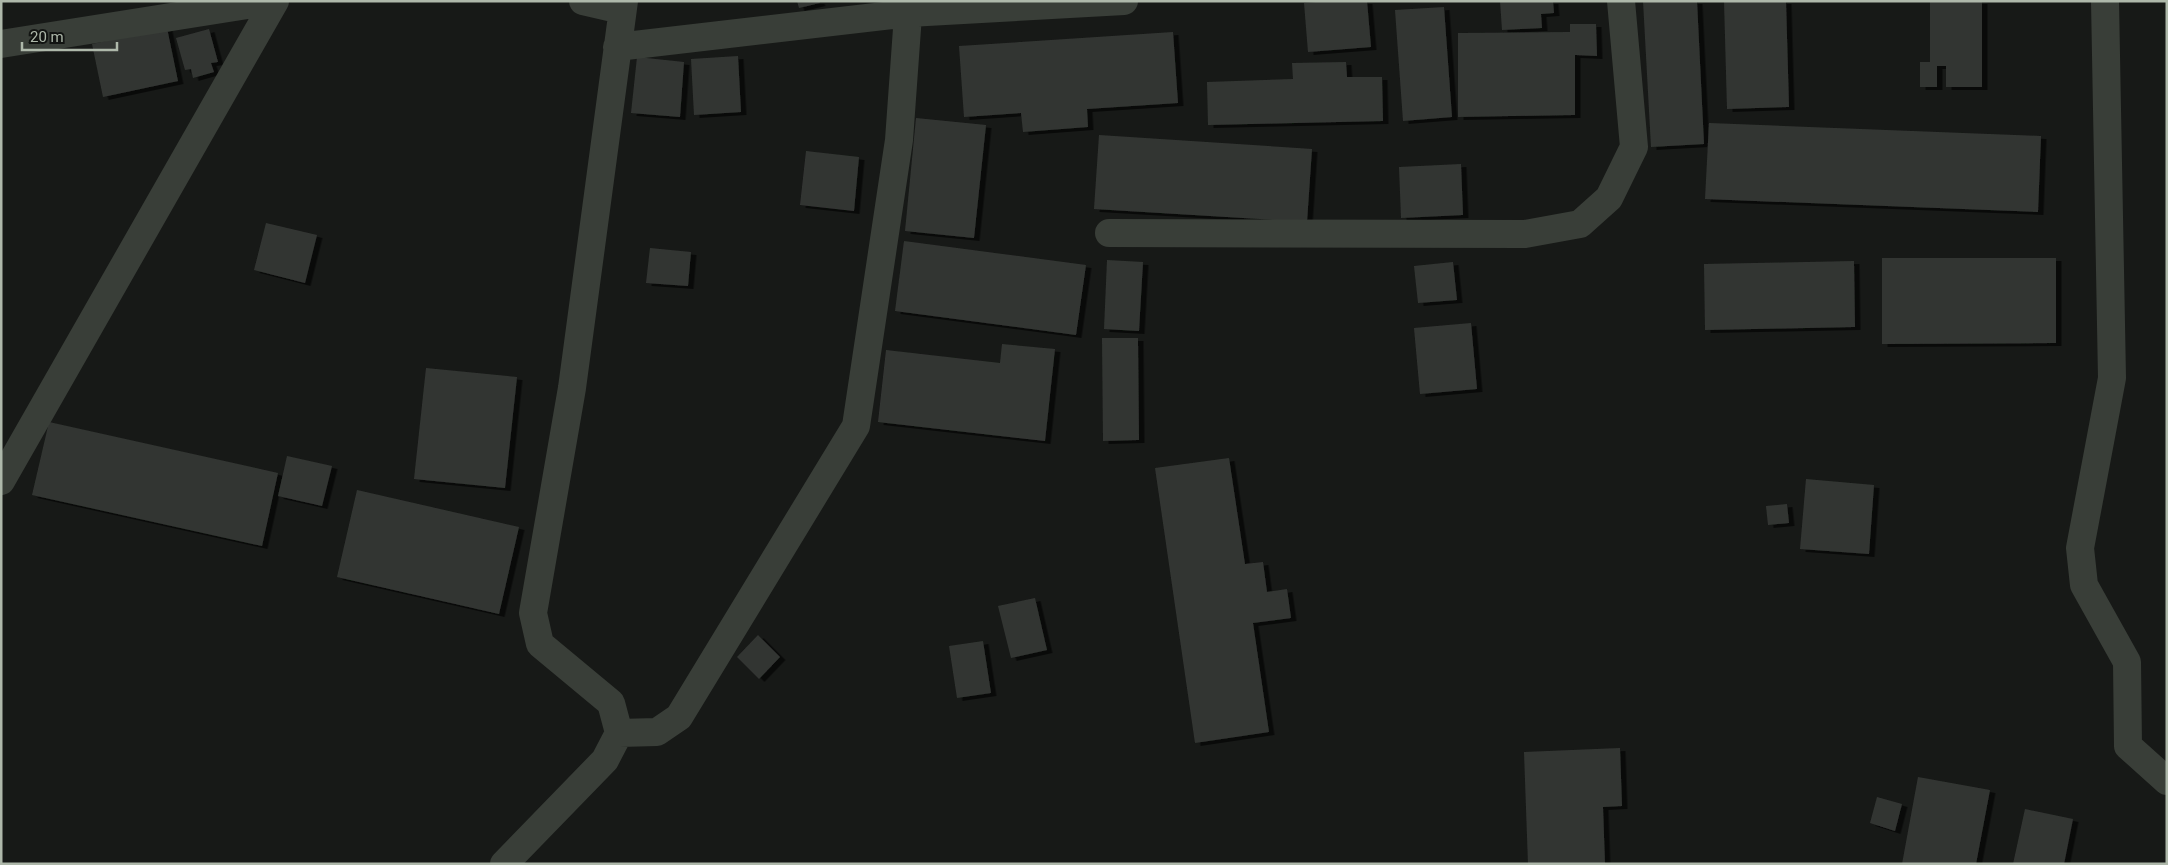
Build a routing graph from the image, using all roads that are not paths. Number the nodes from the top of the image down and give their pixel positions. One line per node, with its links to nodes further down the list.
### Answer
1 (274, 1): 8 (street); 11 (street)
2 (584, 1): 6 (street)
3 (1124, 1): 7 (street)
4 (1621, 1): 10 (street)
5 (2105, 1): 13 (street)
6 (623, 6): 9 (street)
7 (909, 7): 9 (street); 12 (street)
8 (1, 44)
9 (617, 47): 12 (street)
10 (1109, 233)
11 (1, 481)
12 (619, 733): 14 (street)
13 (2167, 781)
14 (504, 864)

